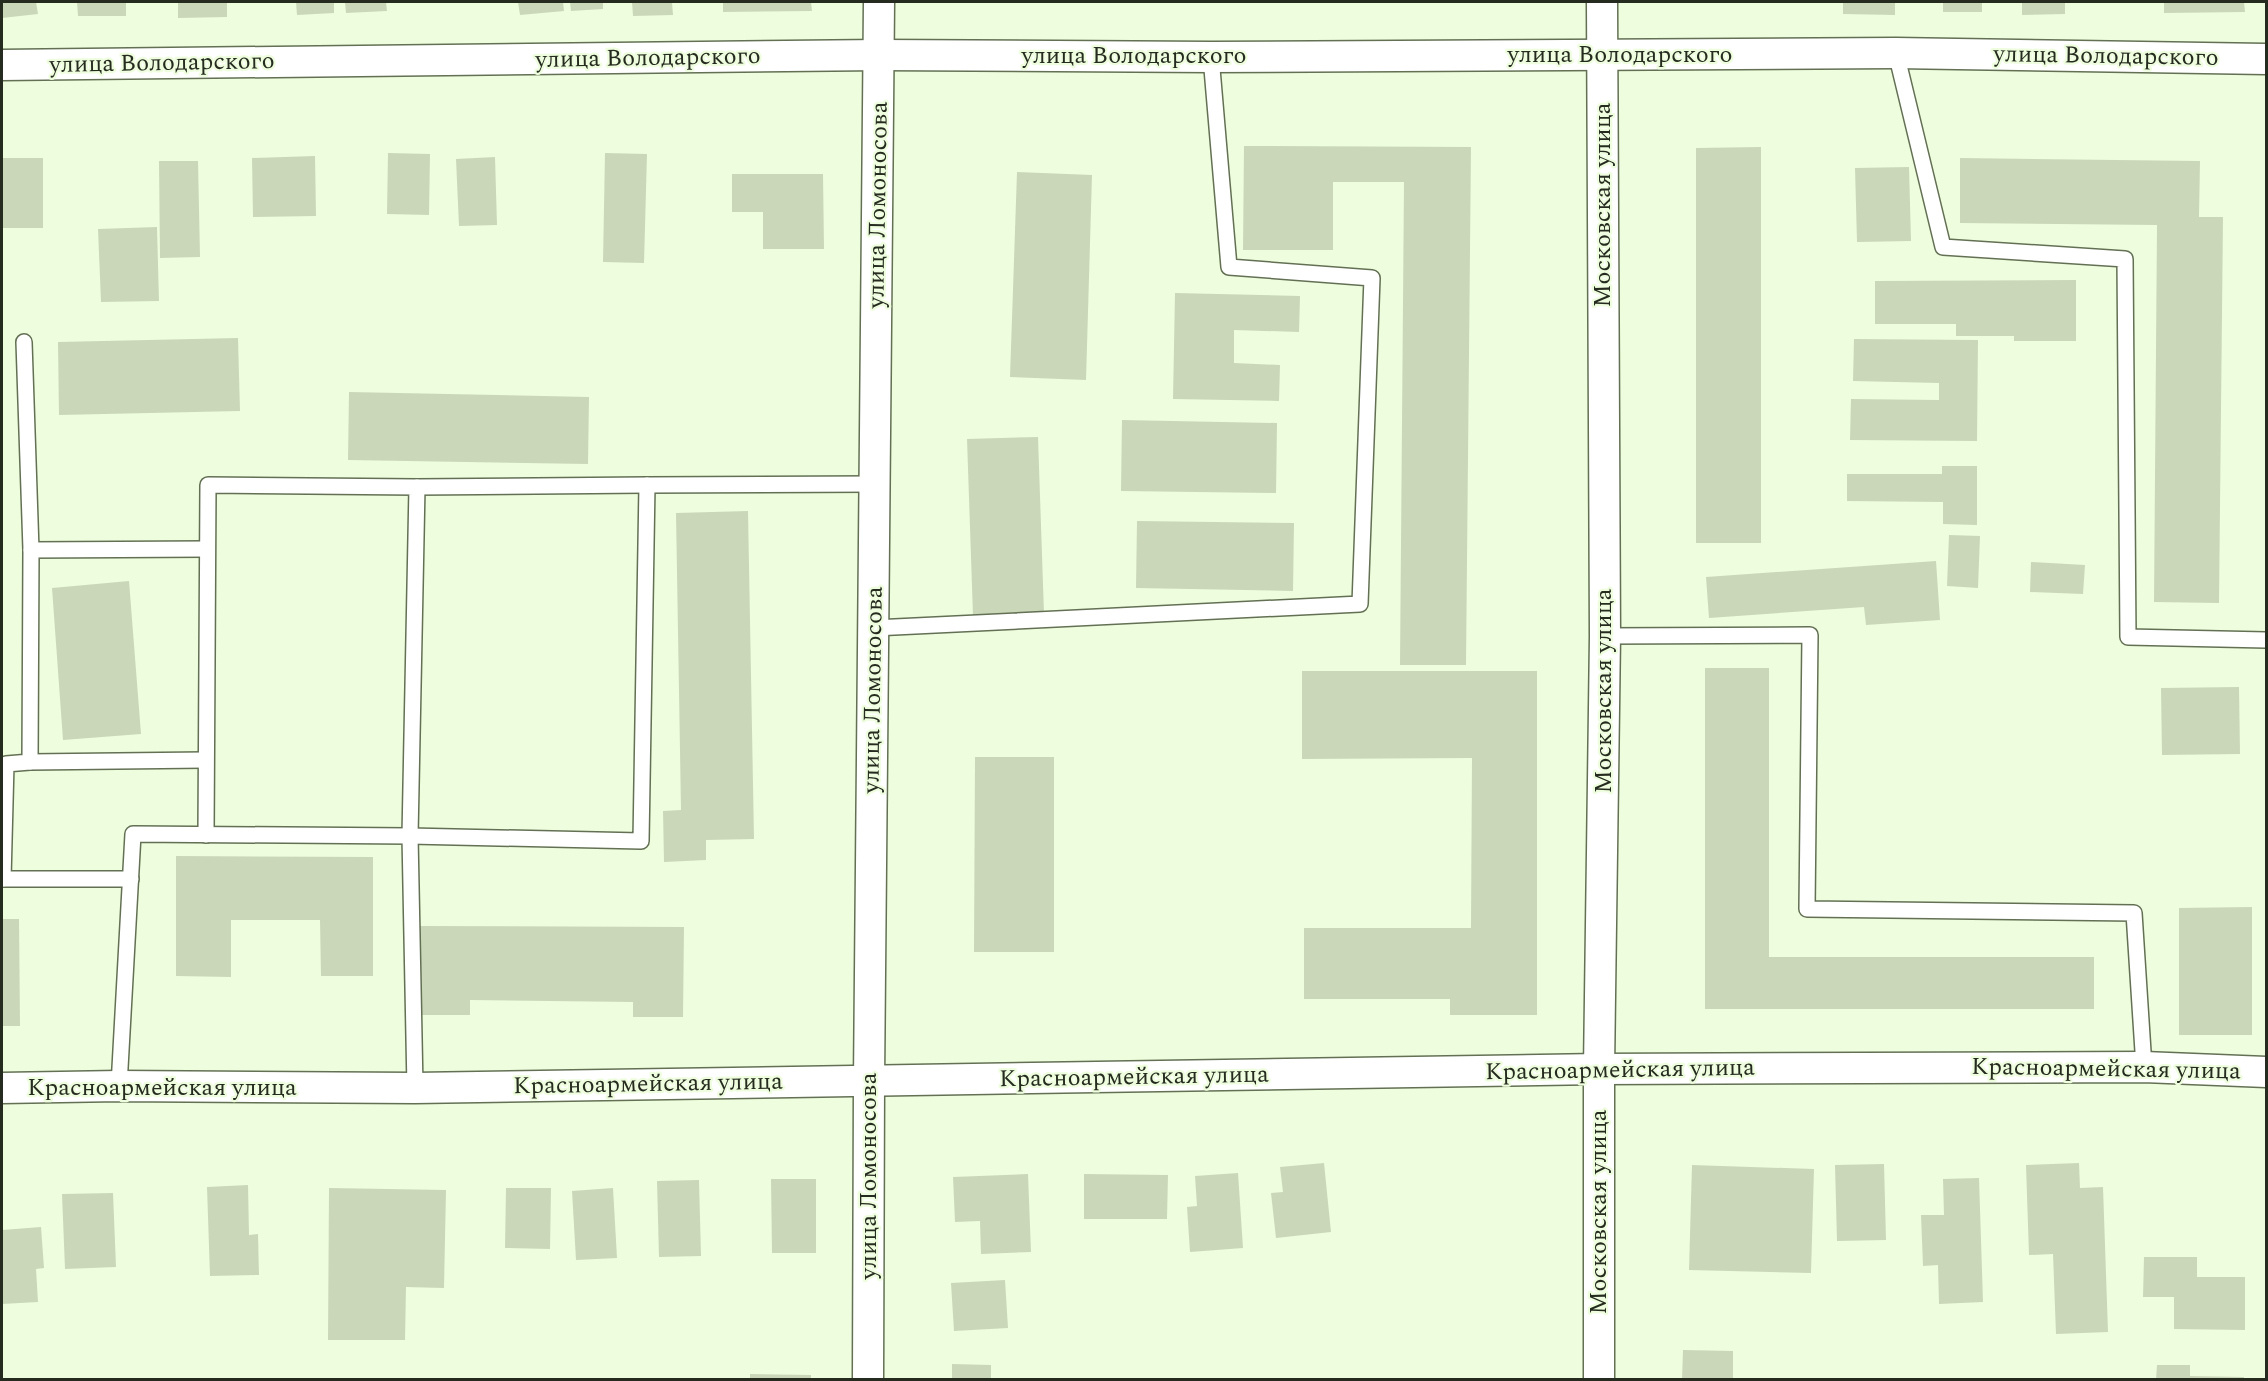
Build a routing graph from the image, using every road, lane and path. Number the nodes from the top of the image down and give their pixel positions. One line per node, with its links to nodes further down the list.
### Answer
1 (879, 2): 4 (street, улица Ломоносова)
2 (1602, 2): 5 (street, Московская улица)
3 (1896, 53): 5 (street, улица Володарского); 7 (street, улица Володарского); 17 (lane)
4 (880, 55): 6 (street, улица Володарского); 8 (street, улица Володарского); 11 (street, улица Ломоносова)
5 (1602, 56): 6 (street, улица Володарского); 16 (street, Московская улица)
6 (1211, 57): 15 (lane)
7 (2266, 59)
8 (2, 65)
9 (24, 342): 14 (lane)
10 (647, 484): 11 (lane); 12 (lane); 21 (lane)
11 (875, 484): 15 (street, улица Ломоносова)
12 (417, 487): 13 (lane); 21 (lane)
13 (207, 549): 14 (lane); 18 (lane)
14 (31, 550): 19 (lane)
15 (874, 628): 27 (street, улица Ломоносова)
16 (1605, 636): 24 (lane); 25 (street, Московская улица)
17 (2266, 640)
18 (205, 760): 19 (lane); 20 (lane)
19 (30, 762): 22 (lane)
20 (206, 835): 21 (lane); 23 (lane)
21 (410, 836): 30 (lane)
22 (2, 879): 23 (lane)
23 (131, 879): 28 (lane)
24 (2144, 1067): 25 (street, Красноармейская улица); 26 (street, Красноармейская улица)
25 (1599, 1069): 27 (street, Красноармейская улица); 32 (street, Московская улица)
26 (2266, 1072)
27 (869, 1081): 30 (street, Красноармейская улица); 31 (street, улица Ломоносова)
28 (119, 1086): 29 (street, Красноармейская улица); 30 (street, Красноармейская улица)
29 (2, 1088)
30 (415, 1088)
31 (868, 1380)
32 (1599, 1380)

